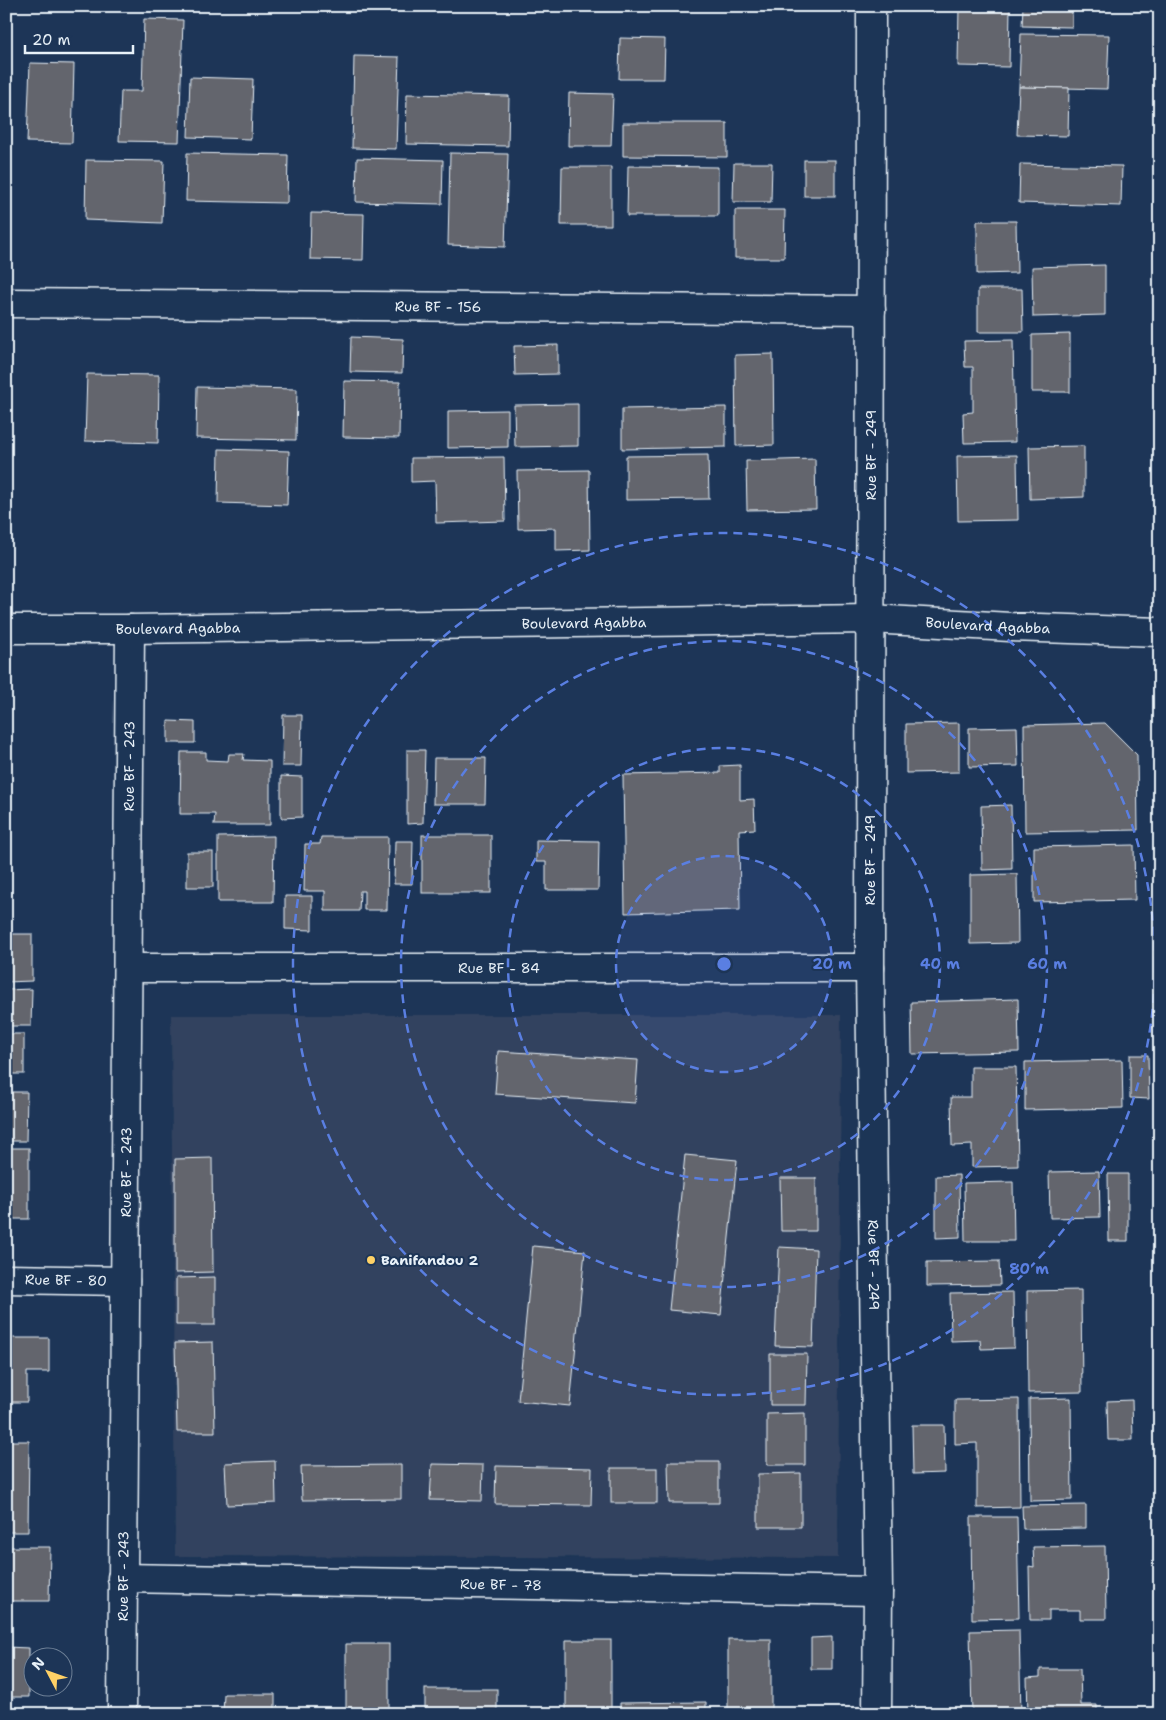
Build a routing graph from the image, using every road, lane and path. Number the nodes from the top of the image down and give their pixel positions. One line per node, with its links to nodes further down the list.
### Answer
1 (871, 6): 3 (street, Rue BF - 249)
2 (6, 303): 3 (street, Rue BF - 156)
3 (871, 310): 4 (street, Rue BF - 249)
4 (871, 620): 6 (street, Boulevard Agabba); 7 (street, Boulevard Agabba); 9 (street, Rue BF - 249)
5 (6, 629): 6 (street, Boulevard Agabba)
6 (130, 629): 8 (street, Rue BF - 243)
7 (1160, 632)
8 (128, 968): 9 (street, Rue BF - 84); 11 (street, Rue BF - 243)
9 (870, 968): 13 (street, Rue BF - 249)
10 (6, 1279): 11 (street, Rue BF - 80)
11 (125, 1281): 12 (street, Rue BF - 243)
12 (122, 1578): 13 (street, Rue BF - 78); 14 (street, Rue BF - 243)
13 (878, 1591): 15 (street, Rue BF - 249)
14 (122, 1714)
15 (877, 1714)

